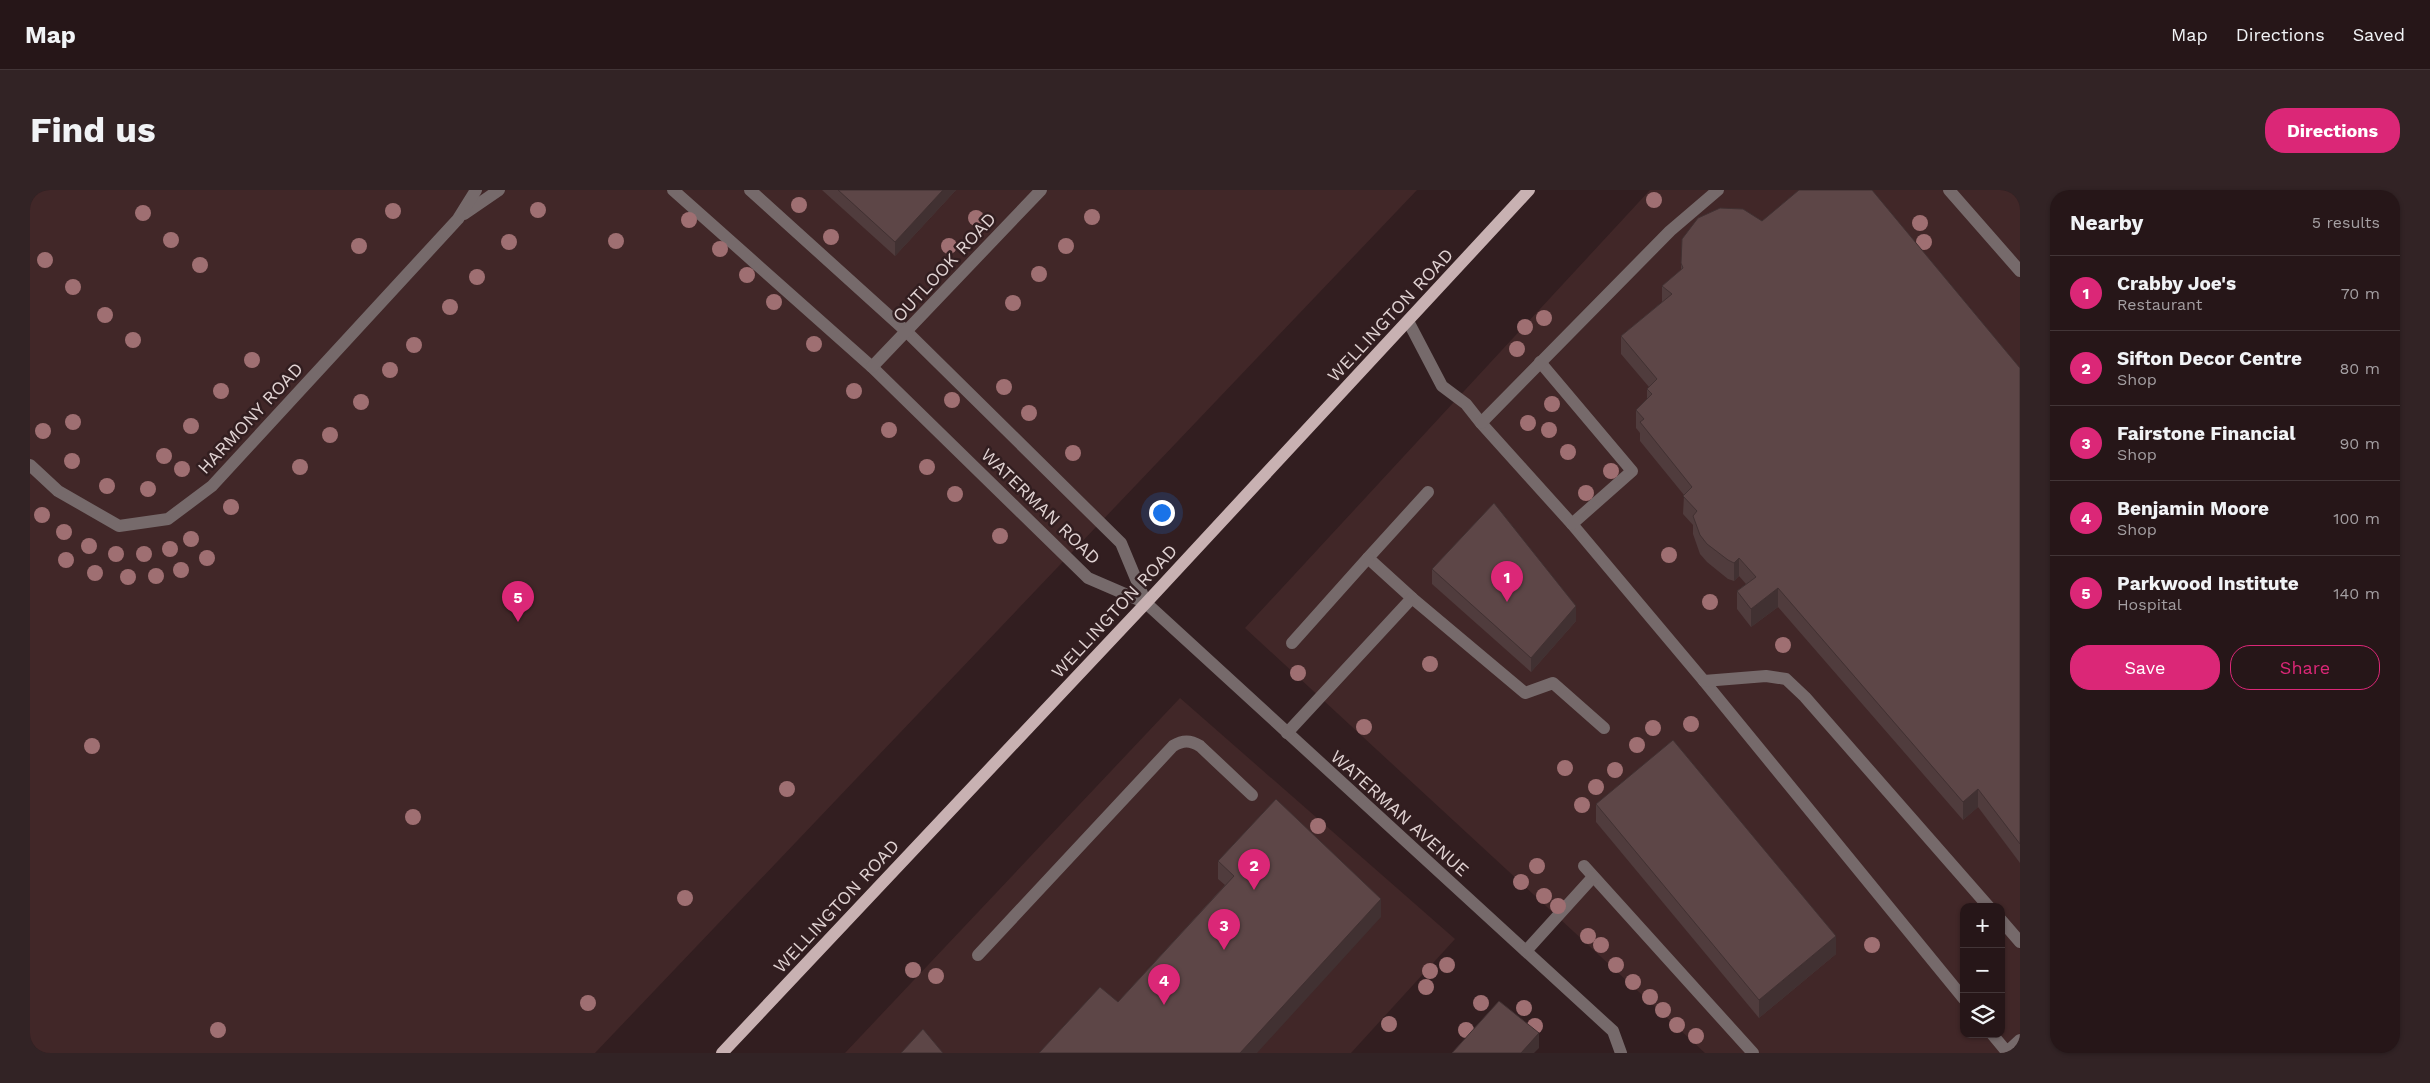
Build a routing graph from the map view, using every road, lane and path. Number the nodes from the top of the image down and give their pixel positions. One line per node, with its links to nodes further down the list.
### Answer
1 (476, 190): 9 (street, HARMONY ROAD)
2 (499, 190): 9 (street, HARMONY ROAD)
3 (672, 190): 14 (street, WATERMAN ROAD)
4 (750, 190): 12 (street, WATERMAN ROAD)
5 (1041, 190): 12 (street, OUTLOOK ROAD)
6 (1529, 190): 11 (main road, WELLINGTON ROAD)
7 (1718, 190): 13 (street)
8 (1949, 190): 10 (street)
9 (458, 219): 16 (street, HARMONY ROAD)
10 (2020, 271)
11 (1408, 321): 15 (street); 21 (main road, WELLINGTON ROAD)
12 (907, 332): 14 (street, OUTLOOK ROAD); 21 (street, WATERMAN ROAD)
13 (1540, 362): 15 (street); 18 (street)
14 (872, 367): 21 (street, WATERMAN ROAD)
15 (1481, 423): 18 (street)
16 (30, 465)
17 (1428, 492): 19 (street)
18 (1572, 524): 23 (street)
19 (1368, 558): 20 (street); 22 (street)
20 (1412, 598): 24 (street); 25 (street)
21 (1146, 603): 25 (street, WATERMAN AVENUE); 37 (main road, WELLINGTON ROAD)
22 (1292, 643)
23 (1704, 681): 29 (street); 34 (street)
24 (1604, 728)
25 (1287, 733): 32 (street, WATERMAN AVENUE)
26 (1252, 796): 33 (street)
27 (1584, 866): 28 (street)
28 (1594, 877): 32 (street); 39 (street)
29 (1986, 903)
30 (2005, 925): 31 (street)
31 (2020, 942)
32 (1526, 951): 38 (street, WATERMAN AVENUE)
33 (978, 955)
34 (1960, 995)
35 (1995, 1038): 36 (street)
36 (2020, 1040)
37 (722, 1053)
38 (1621, 1053)
39 (1753, 1053)

